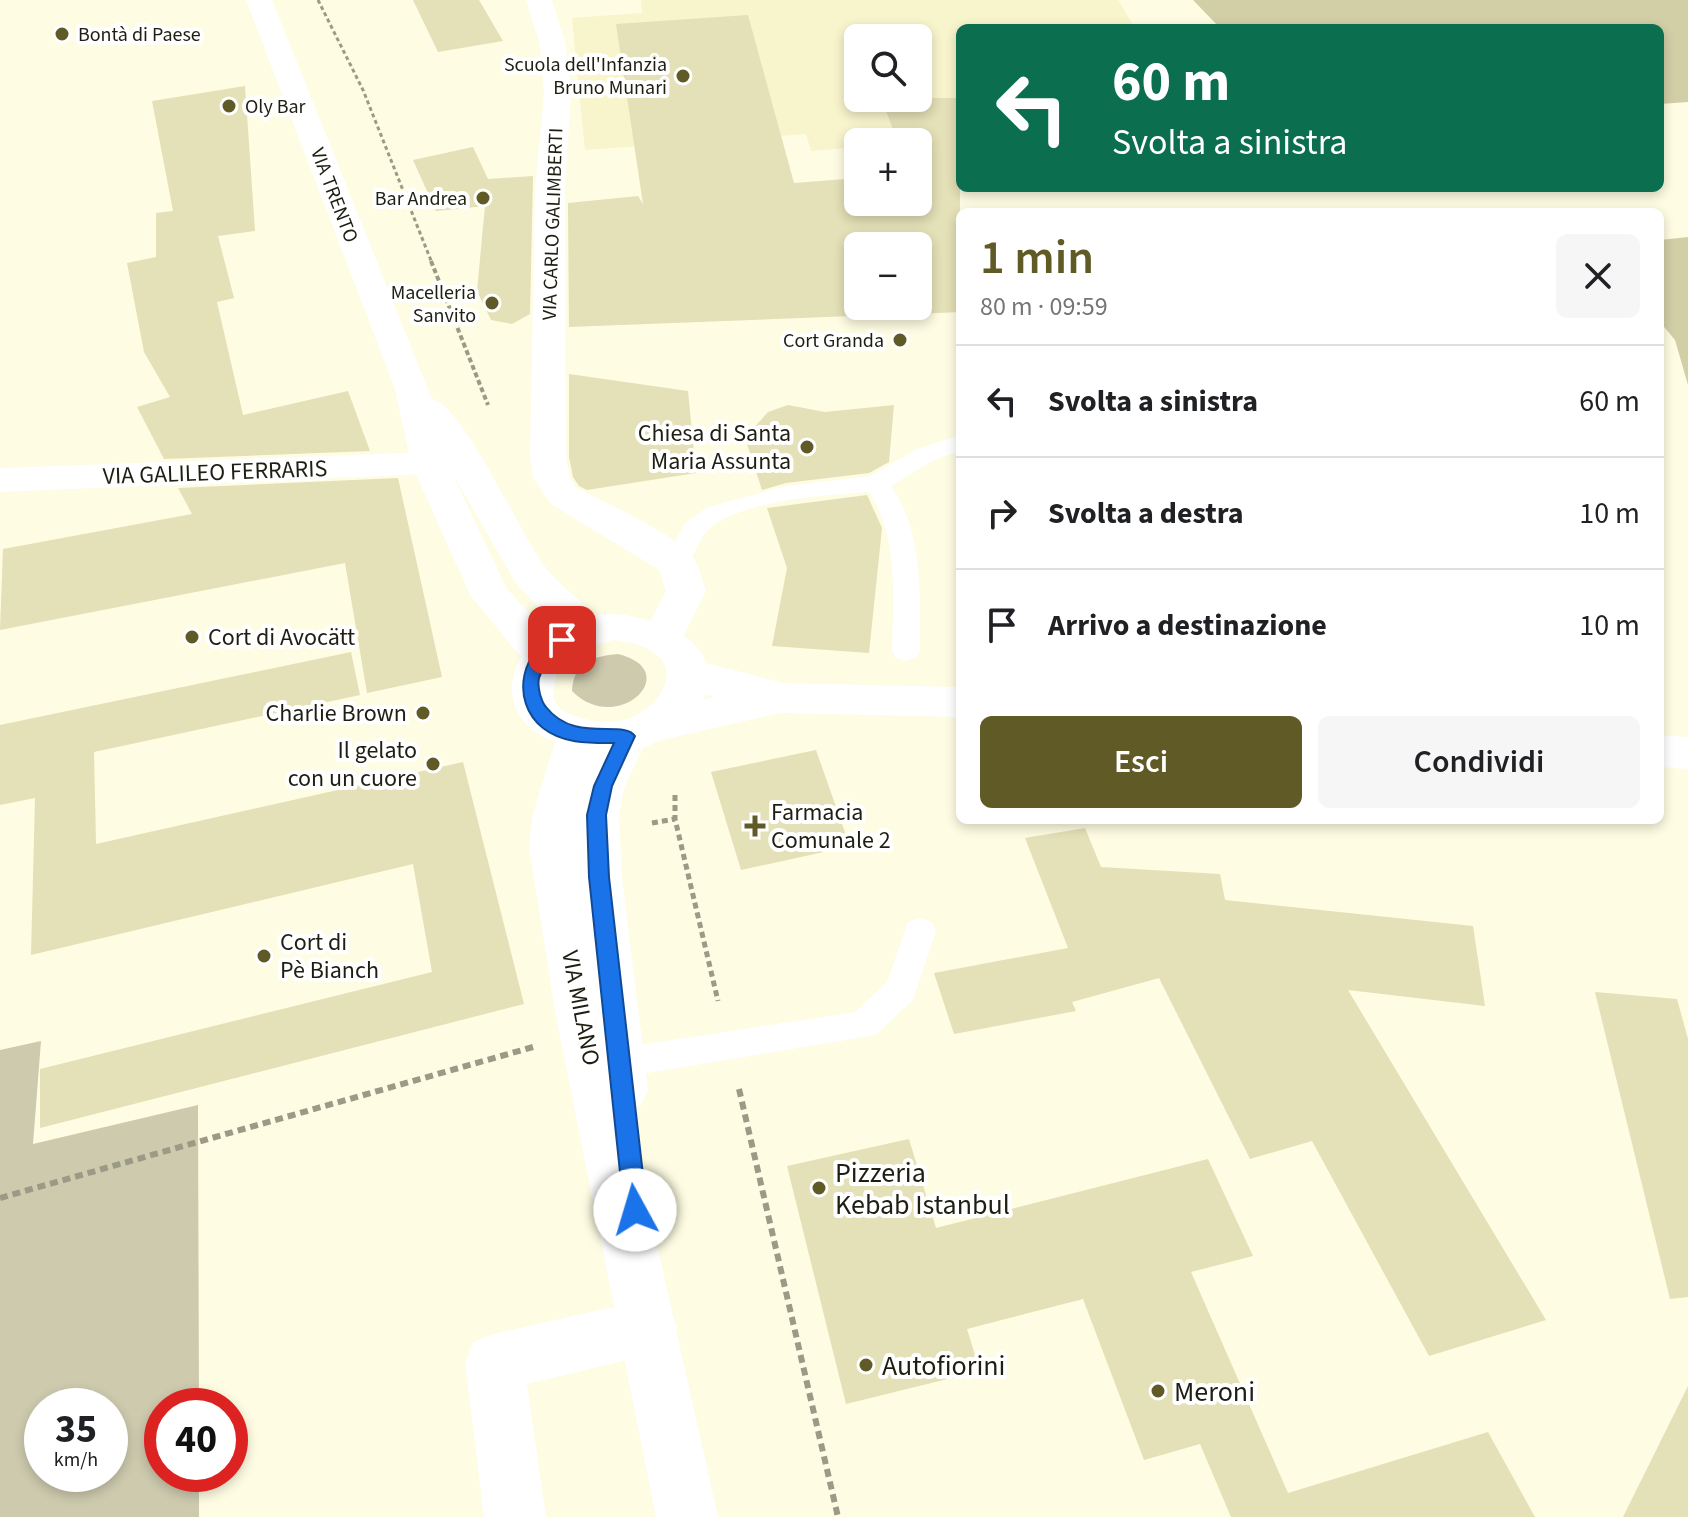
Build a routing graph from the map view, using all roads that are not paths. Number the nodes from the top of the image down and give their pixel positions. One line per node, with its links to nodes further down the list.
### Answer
1 (259, 0): 3 (street, VIA TRENTO)
2 (539, 0): 8 (street, VIA CARLO GALIMBERTI)
3 (412, 389): 5 (street); 9 (street)
4 (956, 444): 7 (lane)
5 (429, 463): 6 (street, VIA GALILEO FERRARIS); 12 (street)
6 (0, 480)
7 (876, 484): 8 (lane); 11 (lane)
8 (677, 563): 10 (street)
9 (586, 630): 10 (street); 12 (street)
10 (664, 637): 13 (street)
11 (906, 651)
12 (543, 656): 16 (street)
13 (690, 674): 14 (street); 16 (street)
14 (783, 698): 15 (street); 16 (street)
15 (956, 702)
16 (621, 733): 20 (street, VIA MILANO)
17 (1664, 751): 18 (street)
18 (1688, 753)
19 (920, 931): 20 (lane)
20 (606, 1065): 21 (street, VIA MILANO)
21 (648, 1327): 22 (street); 23 (street, VIA MILANO)
22 (515, 1517)
23 (687, 1517)

